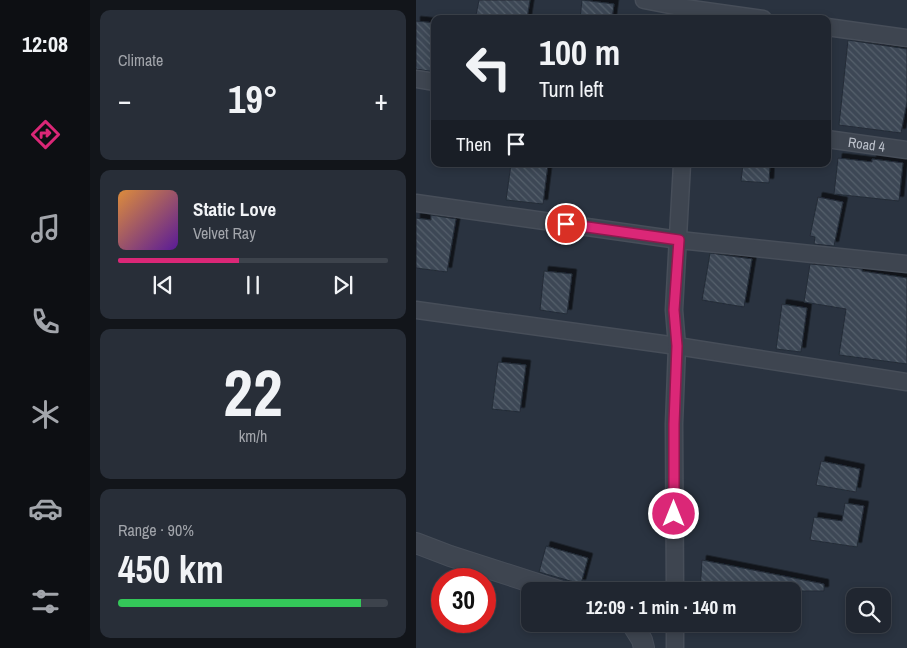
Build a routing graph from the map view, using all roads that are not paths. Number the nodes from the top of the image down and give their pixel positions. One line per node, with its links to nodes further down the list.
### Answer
1 (644, 0): 2 (street)
2 (685, 9): 3 (street)
3 (732, 15)
4 (831, 28): 5 (street)
5 (907, 38)
6 (416, 79): 7 (street)
7 (431, 81)
8 (831, 140): 9 (street, Road 4)
9 (907, 150)
10 (682, 167): 12 (street)
11 (416, 203): 12 (street)
12 (679, 240): 13 (street); 15 (street)
13 (907, 264)
14 (416, 310): 15 (street)
15 (677, 346): 16 (street); 19 (street)
16 (907, 382)
17 (416, 543): 18 (street)
18 (532, 582)
19 (675, 582)
20 (637, 632): 22 (street)
21 (675, 632): 23 (street)
22 (644, 648)
23 (675, 648)

